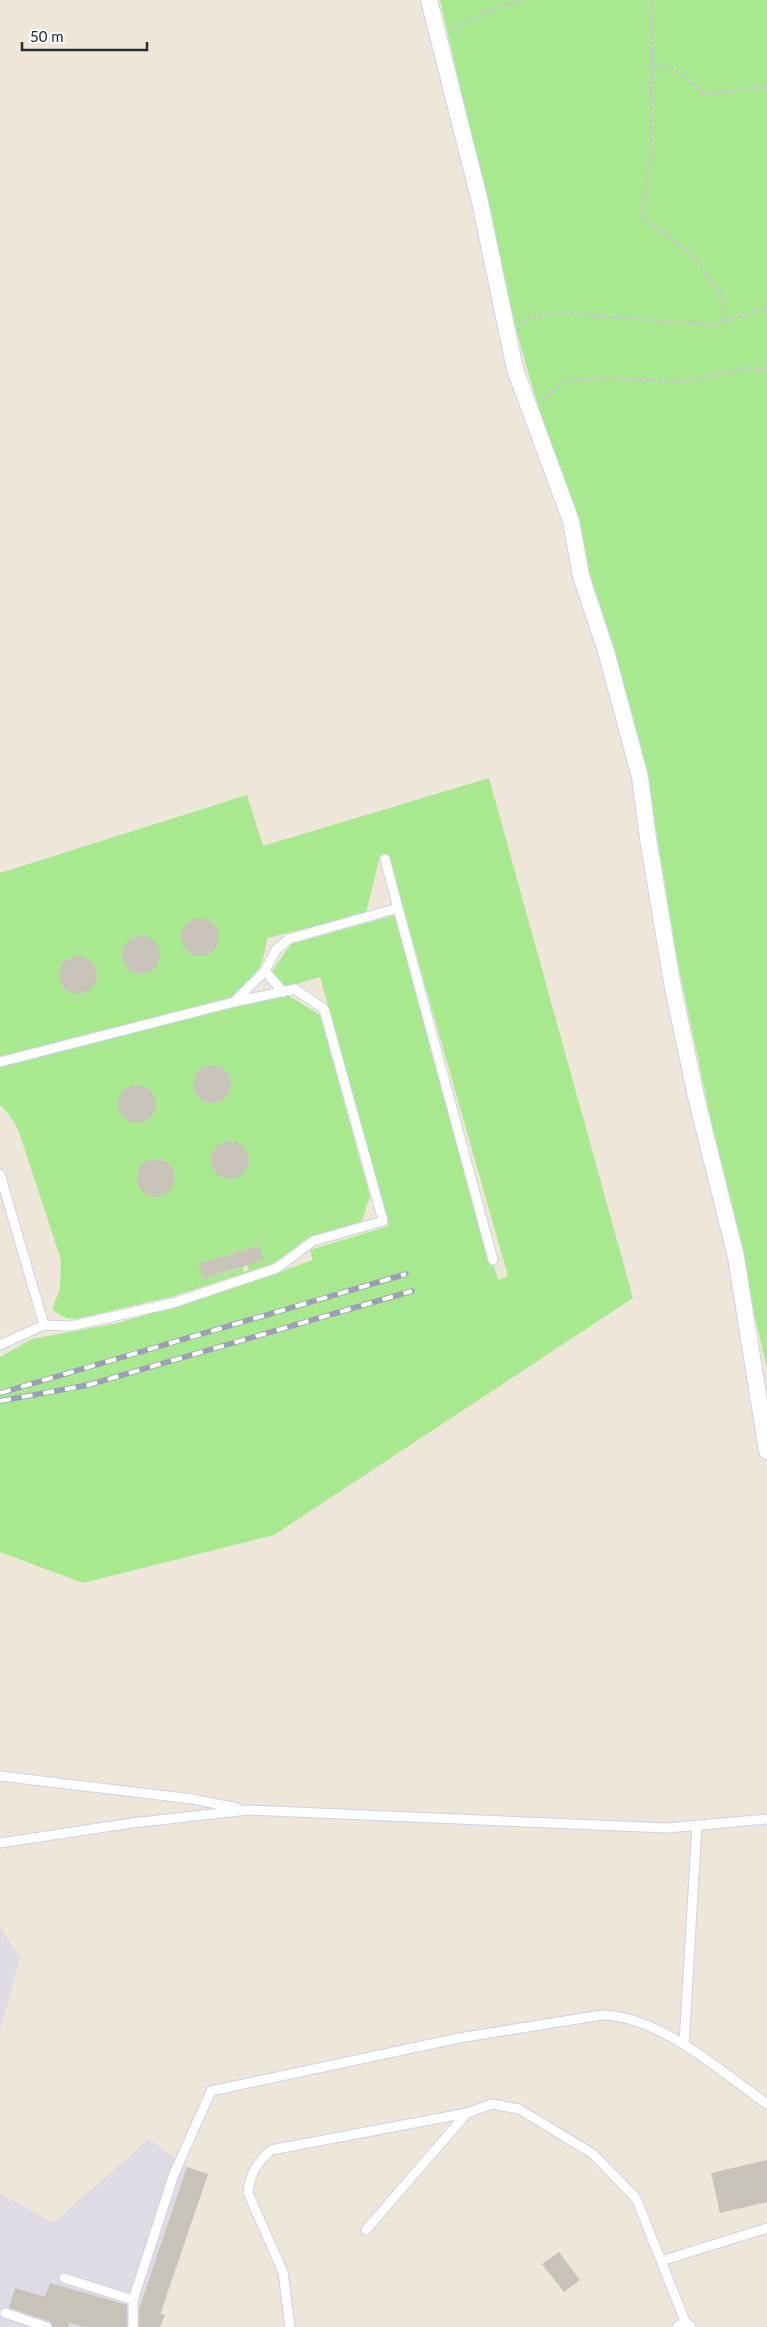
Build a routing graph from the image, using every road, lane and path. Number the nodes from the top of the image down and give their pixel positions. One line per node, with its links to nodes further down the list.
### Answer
1 (429, 0): 4 (street)
2 (522, 0): 4 (path)
3 (652, 0): 5 (path)
4 (438, 35): 9 (street)
5 (652, 63): 6 (path); 8 (path)
6 (767, 86)
7 (767, 308): 8 (path)
8 (726, 321): 9 (path)
9 (506, 326): 11 (street)
10 (767, 370): 11 (path)
11 (531, 410): 22 (street)
12 (385, 859): 13 (lane)
13 (398, 908): 14 (lane); 19 (lane)
14 (265, 971): 15 (lane); 16 (lane)
15 (283, 992): 16 (lane); 20 (lane)
16 (234, 1002): 17 (lane)
17 (0, 1062)
18 (0, 1174): 20 (lane)
19 (493, 1260)
20 (44, 1325): 21 (lane)
21 (0, 1345)
22 (767, 1451)
23 (0, 1776): 24 (lane)
24 (248, 1810): 26 (lane); 27 (lane)
25 (767, 1819): 26 (lane)
26 (697, 1826): 28 (lane)
27 (0, 1843)
28 (684, 2045): 29 (lane); 35 (lane)
29 (767, 2104)
30 (467, 2113): 32 (lane); 33 (lane); 40 (lane)
31 (767, 2228): 33 (lane)
32 (366, 2230)
33 (661, 2261): 37 (lane)
34 (64, 2278): 35 (lane)
35 (133, 2300): 39 (lane)
36 (6, 2313): 38 (lane)
37 (684, 2325)
38 (47, 2327)
39 (133, 2327)
40 (290, 2327)

